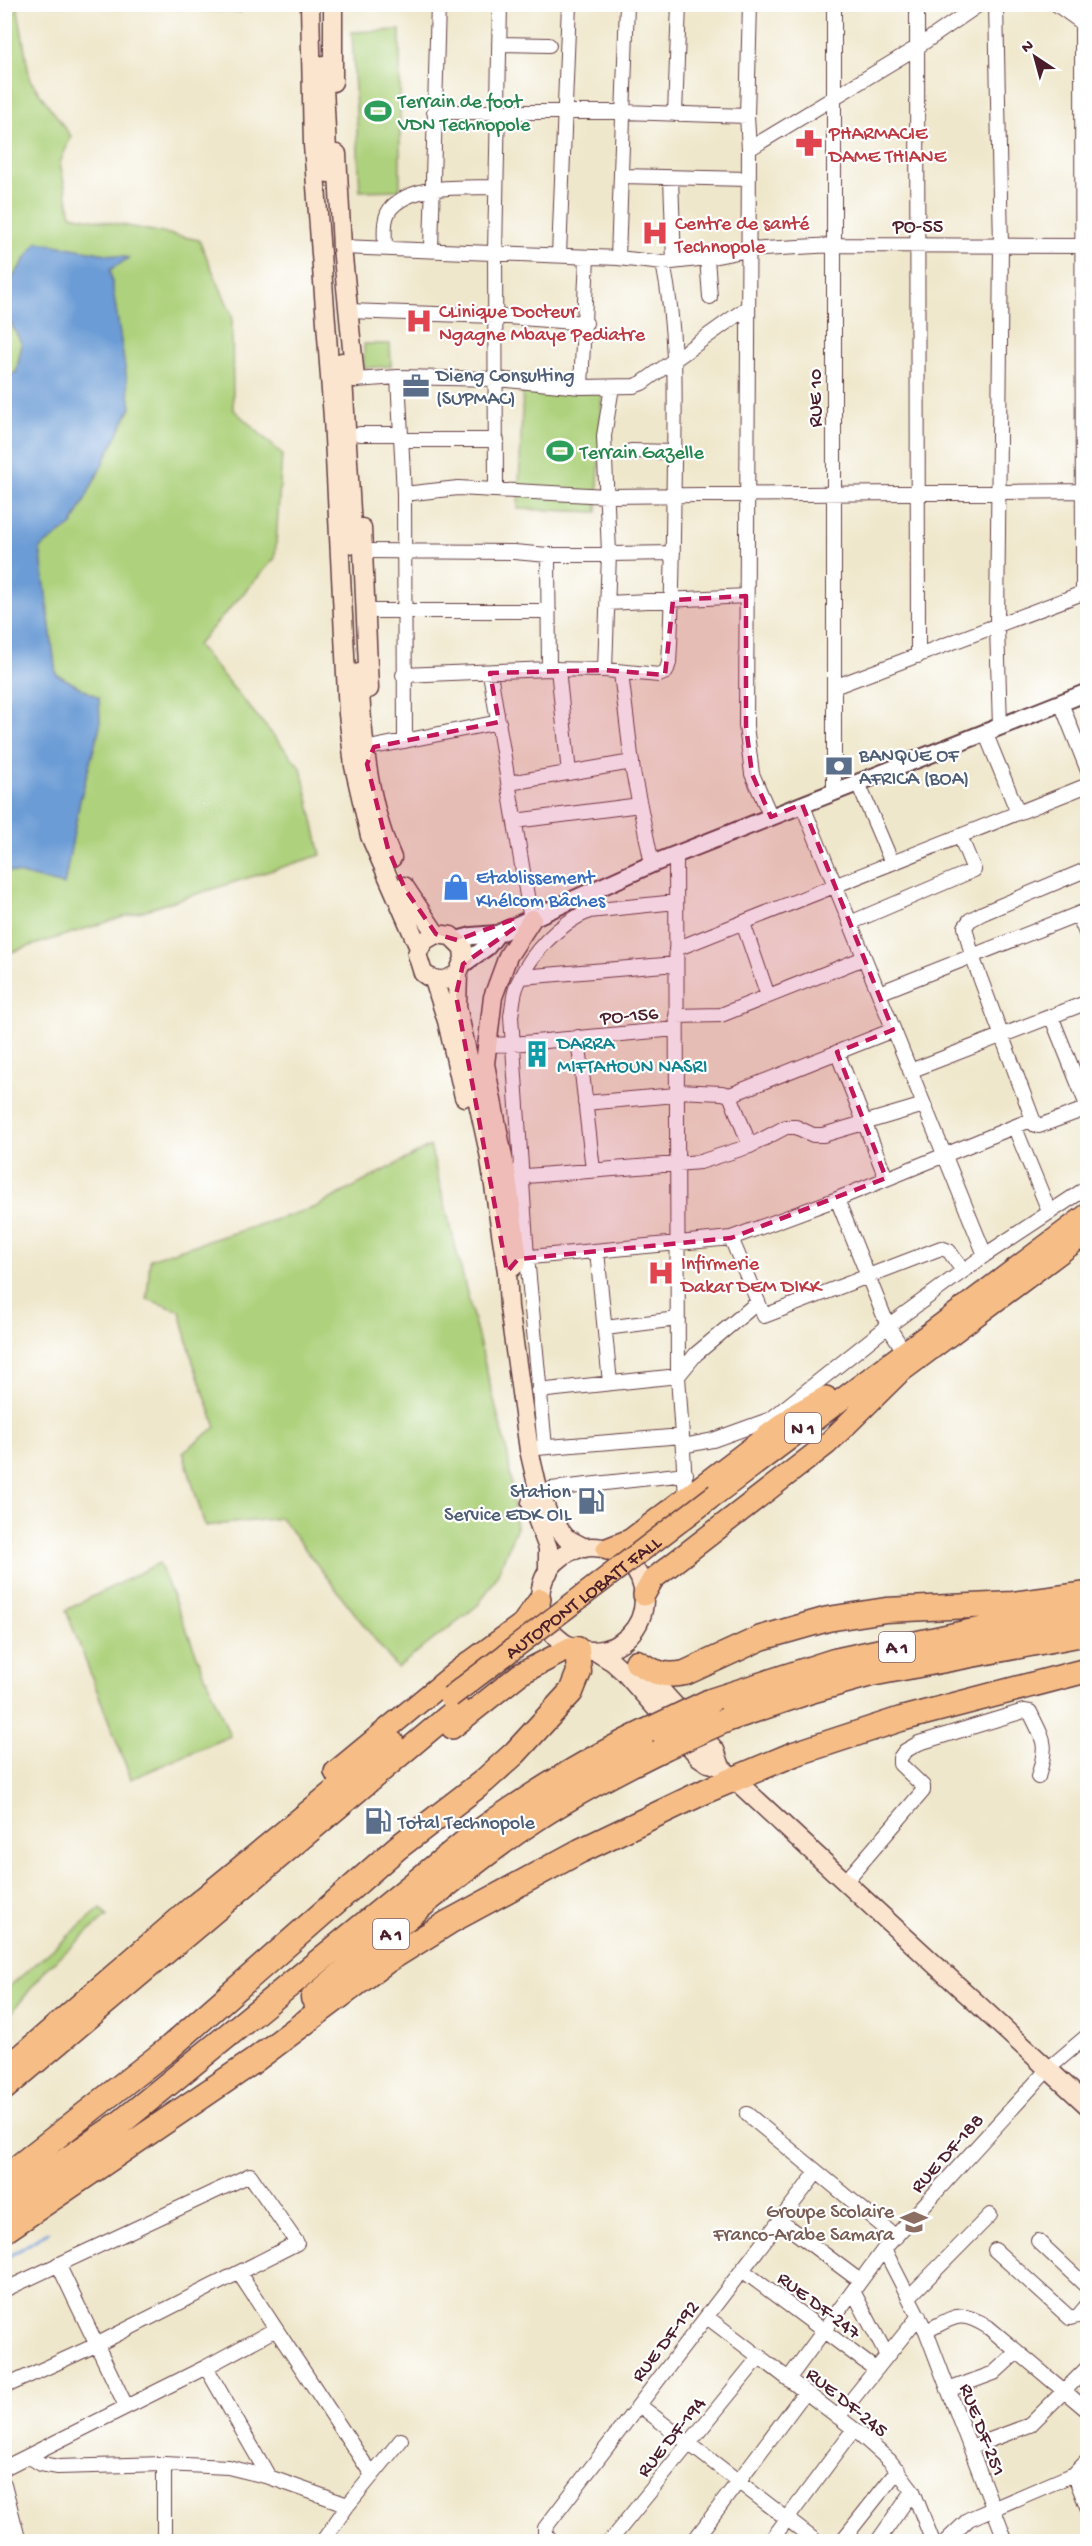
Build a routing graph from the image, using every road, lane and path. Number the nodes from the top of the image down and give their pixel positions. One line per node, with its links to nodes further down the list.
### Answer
1 (310, 4): 125 (main road)
2 (322, 4): 59 (main road)
3 (333, 4): 37 (main road)
4 (438, 4): 21 (street)
5 (500, 4): 17 (street)
6 (569, 4): 24 (street)
7 (627, 4): 22 (street)
8 (679, 4): 25 (street)
9 (740, 4): 15 (street)
10 (834, 4): 20 (street, RUE 10)
11 (916, 4): 19 (street)
12 (980, 4): 19 (street)
13 (996, 4): 35 (street)
14 (1056, 4): 16 (street)
15 (750, 5): 26 (street)
16 (1085, 26): 36 (street)
17 (499, 44): 18 (street); 23 (street)
18 (549, 45)
19 (916, 48): 20 (street); 33 (street)
20 (833, 98): 27 (street); 34 (street, RUE 10)
21 (434, 112): 23 (street); 32 (street)
22 (623, 112): 24 (street); 25 (street); 28 (street)
23 (497, 113): 24 (street); 31 (street)
24 (563, 114): 42 (street)
25 (675, 114): 26 (street)
26 (747, 116): 27 (street)
27 (749, 150): 30 (street)
28 (621, 176): 29 (street); 44 (street)
29 (671, 178): 30 (street); 46 (street)
30 (748, 179): 40 (street)
31 (496, 187): 32 (street); 41 (street)
32 (433, 189): 38 (street); 39 (street)
33 (916, 244): 34 (street, PO-55); 35 (street, PO-55); 66 (street)
34 (833, 245): 40 (street, PO-55); 65 (street, RUE 10)
35 (1001, 246): 36 (street, PO-55); 67 (street)
36 (1085, 246): 64 (street)
37 (342, 247): 38 (street, PO-55); 49 (main road)
38 (385, 248): 39 (street, PO-55)
39 (431, 249): 41 (street, PO-55)
40 (748, 250): 45 (street, PO-55); 48 (street)
41 (495, 252): 42 (street, PO-55); 50 (street)
42 (559, 255): 43 (street, PO-55)
43 (588, 257): 44 (street, PO-55); 51 (street)
44 (618, 258): 46 (street, PO-55)
45 (706, 258): 46 (street, PO-55); 47 (street)
46 (668, 262): 52 (street)
47 (710, 297)
48 (748, 307): 52 (street); 69 (street)
49 (348, 311): 50 (street); 55 (main road)
50 (495, 316): 51 (street); 54 (street)
51 (586, 323): 56 (street)
52 (675, 361): 57 (street); 62 (street)
53 (398, 377): 54 (street); 55 (street); 58 (street)
54 (496, 379): 56 (street); 60 (street)
55 (355, 380): 59 (main road)
56 (581, 387): 57 (street)
57 (612, 387): 70 (street)
58 (401, 437): 59 (street); 60 (street); 68 (street)
59 (354, 438): 72 (main road); 97 (main road)
60 (496, 440): 63 (street)
61 (631, 451): 62 (street)
62 (674, 452): 71 (street)
63 (496, 490): 68 (street); 70 (street)
64 (1085, 491): 67 (street); 77 (street)
65 (833, 493): 66 (street); 69 (street); 91 (street, RUE 10)
66 (918, 493): 67 (street); 85 (street)
67 (998, 493): 84 (street)
68 (404, 494): 73 (street)
69 (746, 494): 71 (street); 78 (street)
70 (608, 496): 71 (street); 74 (street)
71 (674, 496): 75 (street)
72 (363, 551): 73 (street); 81 (main road)
73 (403, 552): 76 (street); 83 (street)
74 (609, 553): 75 (street); 76 (street); 80 (street)
75 (673, 553): 79 (street)
76 (548, 555): 82 (street)
77 (1085, 592): 84 (street)
78 (746, 596): 79 (street); 108 (street)
79 (673, 600): 80 (street); 89 (street)
80 (608, 603): 87 (street)
81 (367, 611): 83 (street); 97 (main road)
82 (549, 611): 83 (street); 86 (street)
83 (404, 612): 90 (street)
84 (997, 626): 85 (street); 95 (street)
85 (918, 656): 91 (street)
86 (554, 669): 87 (street); 88 (street); 100 (street)
87 (605, 670): 89 (street)
88 (490, 673): 90 (street); 94 (street)
89 (621, 673): 98 (street)
90 (403, 675): 96 (street)
91 (834, 687): 104 (street, RUE 10)
92 (1088, 692): 93 (street)
93 (1060, 703): 95 (street); 99 (street)
94 (500, 722): 96 (street); 101 (street)
95 (992, 730): 102 (street); 107 (street)
96 (405, 741): 97 (street)
97 (370, 755): 121 (main road)
98 (632, 762): 100 (street); 106 (street)
99 (1088, 771)
100 (569, 773): 101 (street)
101 (509, 783): 109 (street)
102 (858, 783): 104 (street); 112 (street)
103 (1088, 785): 107 (street)
104 (834, 792): 105 (street)
105 (802, 804): 108 (street); 115 (street)
106 (640, 805): 109 (street); 113 (street)
107 (1018, 813): 110 (street)
108 (771, 817): 111 (street)
109 (515, 821): 118 (street)
110 (960, 836): 112 (street); 120 (street)
111 (675, 855): 113 (street); 116 (street)
112 (892, 863): 115 (street)
113 (652, 864): 118 (street)
114 (1088, 870): 127 (street)
115 (835, 886): 119 (street); 120 (street)
116 (676, 902): 126 (street); 131 (street)
117 (1083, 912): 123 (street); 127 (street)
118 (532, 919): 122 (street); 142 (main road)
119 (743, 922): 126 (street); 134 (street)
120 (850, 923): 128 (street)
121 (436, 934): 124 (main road); 125 (main road)
122 (497, 934): 124 (street); 130 (street)
123 (1088, 938)
124 (457, 940): 130 (main road)
125 (419, 948): 132 (main road)
126 (676, 949): 129 (street)
127 (972, 956): 133 (street); 140 (street)
128 (864, 958): 133 (street); 134 (street, PO-156)
129 (676, 964): 131 (street); 138 (street)
130 (461, 968): 132 (main road); 137 (main road)
131 (522, 977): 143 (street)
132 (434, 980): 188 (main road)
133 (879, 993): 139 (street)
134 (768, 996): 138 (street, PO-156)
135 (1088, 1002): 136 (street)
136 (1051, 1016): 140 (street); 151 (street)
137 (461, 1023): 145 (main road); 170 (main road)
138 (676, 1023): 141 (street, PO-156); 147 (street)
139 (894, 1030): 144 (street); 146 (street)
140 (1002, 1035): 146 (street); 152 (street)
141 (578, 1037): 143 (street, PO-156); 149 (street)
142 (486, 1044): 143 (street, PO-156); 145 (main road)
143 (513, 1044): 159 (street)
144 (837, 1052): 148 (street); 153 (street)
145 (485, 1064): 159 (main road)
146 (910, 1071): 150 (street)
147 (676, 1093): 148 (street); 149 (street); 157 (street)
148 (729, 1095): 155 (street)
149 (585, 1103): 158 (street)
150 (924, 1105): 153 (street); 156 (street)
151 (1087, 1108): 152 (street)
152 (1033, 1119): 154 (street)
153 (865, 1124): 155 (street); 160 (street)
154 (1015, 1128): 156 (street); 163 (street)
155 (750, 1146): 157 (street)
156 (944, 1156): 160 (street); 169 (street)
157 (677, 1163): 158 (street); 167 (street)
158 (592, 1170): 159 (street)
159 (514, 1177): 170 (main road)
160 (886, 1178): 162 (street)
161 (1088, 1187): 163 (street)
162 (837, 1199): 166 (street); 172 (street)
163 (1049, 1211): 169 (street)
164 (1088, 1214): 177 (highway)
165 (1088, 1232): 177 (highway)
166 (731, 1238): 167 (street); 173 (street)
167 (677, 1244): 168 (street); 174 (street)
168 (597, 1251): 170 (street); 176 (street)
169 (985, 1255): 171 (street)
170 (517, 1263): 180 (street); 182 (main road)
171 (963, 1271): 172 (street); 175 (street)
172 (866, 1277): 173 (street); 175 (street)
173 (758, 1302): 178 (street)
174 (677, 1318): 176 (street); 178 (street)
175 (888, 1326): 177 (street); 181 (street)
176 (605, 1328): 179 (street)
177 (897, 1362): 185 (highway); 190 (highway); 201 (highway, AUTOPONT LOBATT FALL / N 1)
178 (678, 1376): 179 (street); 181 (street)
179 (610, 1383): 180 (street)
180 (538, 1391): 182 (street)
181 (683, 1441): 182 (street); 183 (street)
182 (537, 1449): 186 (main road)
183 (686, 1474): 184 (street); 185 (street)
184 (551, 1489)
185 (686, 1497): 187 (highway)
186 (585, 1548): 187 (main road); 188 (main road)
187 (607, 1549): 190 (main road)
188 (548, 1572): 191 (main road)
189 (1088, 1594): 196 (highway)
190 (644, 1595): 193 (main road)
191 (540, 1599): 195 (main road); 201 (highway)
192 (1088, 1611): 211 (highway, A 1, bridge)
193 (637, 1625): 195 (main road); 196 (main road)
194 (1088, 1633): 208 (highway, A 1, bridge)
195 (581, 1649): 198 (main road); 201 (highway); 210 (highway)
196 (637, 1662): 198 (main road)
197 (1088, 1670): 198 (highway)
198 (728, 1773): 200 (main road); 208 (highway)
199 (1038, 1777): 200 (street)
200 (845, 1882): 203 (main road)
201 (199, 1912): 204 (highway); 205 (highway)
202 (1088, 2035): 203 (street, RUE DF-188)
203 (1048, 2069): 206 (main road); 215 (street, RUE DF-188)
204 (4, 2070)
205 (4, 2090)
206 (1088, 2106)
207 (747, 2114): 209 (street)
208 (134, 2143): 214 (highway, A 1)
209 (817, 2172): 213 (street, RUE DF-192); 215 (street)
210 (4, 2178)
211 (4, 2203)
212 (990, 2215): 225 (street)
213 (780, 2221): 220 (street, RUE DF-192); 222 (street)
214 (4, 2231)
215 (896, 2237): 217 (street, RUE DF-188)
216 (1038, 2241): 223 (street)
217 (884, 2249): 222 (street, RUE DF-188); 225 (street, RUE DF-251)
218 (995, 2250): 226 (street)
219 (58, 2264): 221 (street); 224 (street); 232 (street)
220 (742, 2270): 228 (street, RUE DF-192); 231 (street, RUE DF-247)
221 (238, 2273): 229 (street); 232 (street)
222 (857, 2286): 231 (street, RUE DF-188); 234 (street)
223 (1088, 2288)
224 (4, 2290)
225 (910, 2296): 227 (street, RUE DF-251)
226 (1088, 2304)
227 (919, 2316): 230 (street, RUE DF-251); 234 (street)
228 (707, 2317): 235 (street, RUE DF-245); 244 (street, RUE DF-192)
229 (276, 2329): 236 (street); 258 (street)
230 (927, 2331): 233 (street); 241 (street, RUE DF-251)
231 (825, 2333): 238 (street, RUE DF-247); 239 (street, RUE DF-188)
232 (96, 2344): 240 (street); 245 (street)
233 (1017, 2352): 241 (street); 243 (street)
234 (886, 2354): 238 (street)
235 (760, 2356): 239 (street, RUE DF-245); 250 (street, RUE DF-194)
236 (206, 2367): 245 (street); 259 (street)
237 (1088, 2367): 243 (street)
238 (875, 2368): 247 (street)
239 (789, 2378): 242 (street, RUE DF-245)
240 (4, 2387)
241 (948, 2390): 251 (street, RUE DF-251)
242 (805, 2392): 247 (street, RUE DF-245); 260 (street)
243 (1064, 2392): 246 (street); 251 (street)
244 (639, 2405): 250 (street); 267 (street, RUE DF-192)
245 (126, 2406): 252 (street)
246 (1088, 2411)
247 (838, 2417): 248 (street, RUE DF-245)
248 (854, 2428): 256 (street, RUE DF-245); 266 (street)
249 (401, 2440): 258 (street)
250 (689, 2443): 260 (street); 271 (street, RUE DF-194)
251 (971, 2447): 264 (street, RUE DF-251)
252 (28, 2456): 254 (street); 255 (street)
253 (1088, 2460): 257 (street)
254 (164, 2464): 259 (street); 269 (street)
255 (4, 2468)
256 (898, 2470): 262 (street, RUE DF-245); 275 (street)
257 (1074, 2474): 264 (street); 265 (street)
258 (372, 2475): 263 (street)
259 (269, 2477): 263 (street)
260 (737, 2480): 266 (street); 272 (street)
261 (4, 2484): 268 (street)
262 (913, 2491): 276 (street); 277 (street, RUE DF-245)
263 (348, 2505): 270 (street)
264 (993, 2507): 278 (street); 279 (street, RUE DF-251)
265 (1087, 2509)
266 (787, 2518): 273 (street); 274 (street)
267 (545, 2537)
268 (19, 2541)
269 (164, 2541)
270 (322, 2541)
271 (609, 2541)
272 (693, 2541)
273 (770, 2541)
274 (817, 2541)
275 (841, 2541)
276 (877, 2541)
277 (933, 2541)
278 (945, 2541)
279 (1006, 2541)

